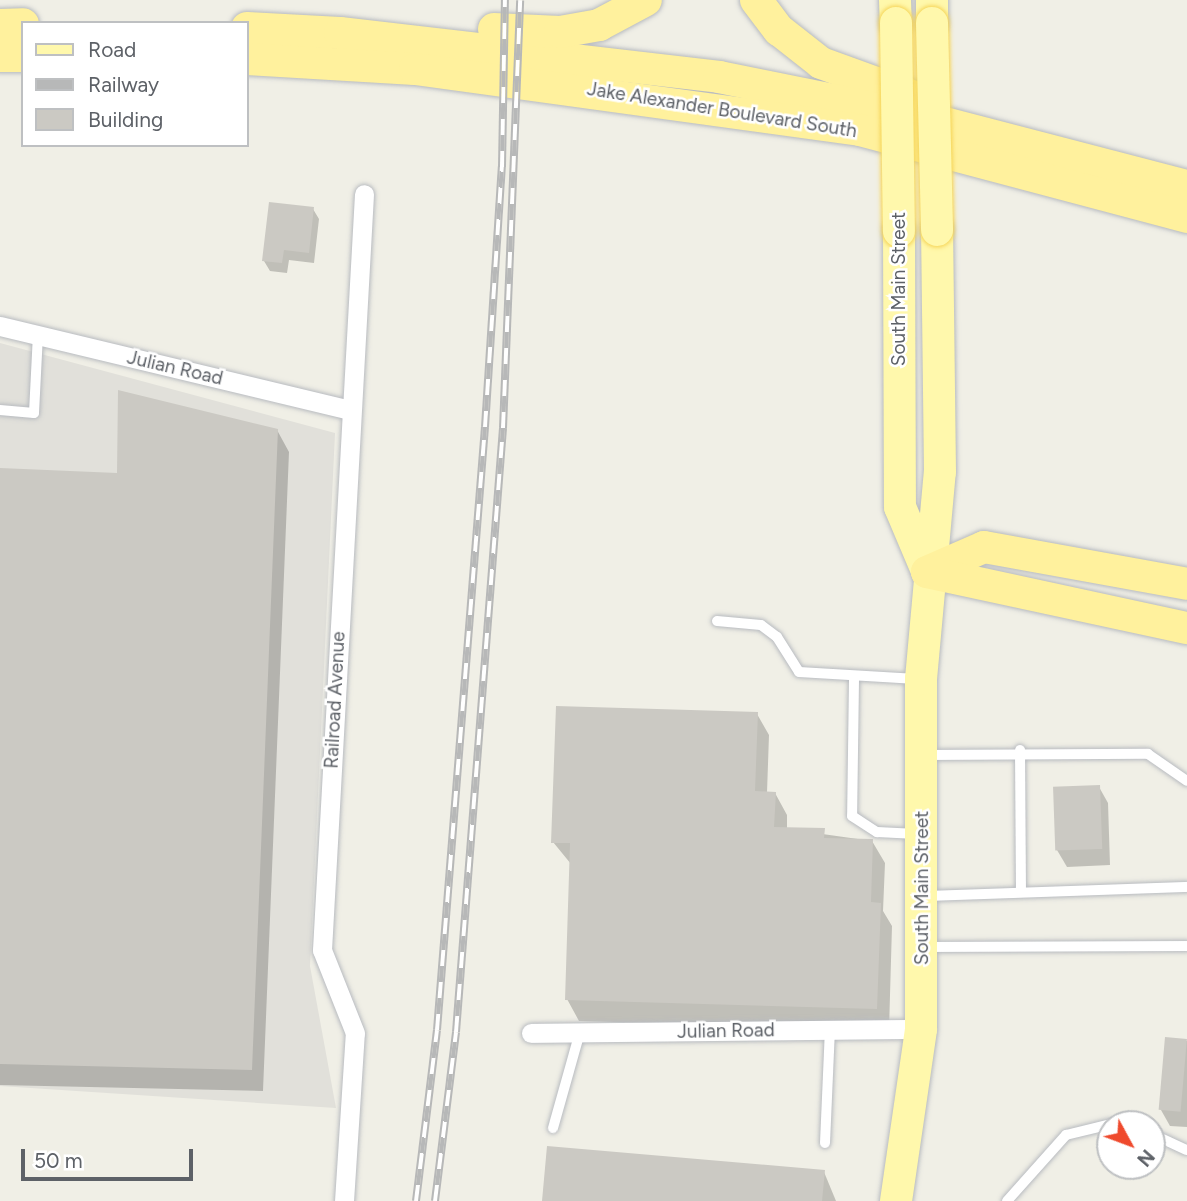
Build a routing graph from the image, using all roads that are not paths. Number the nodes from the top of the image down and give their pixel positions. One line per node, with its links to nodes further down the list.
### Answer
1 (646, 0): 5 (highway)
2 (756, 0): 12 (highway)
3 (932, 11): 22 (main road, South Main Street, bridge)
4 (896, 12): 22 (main road, South Main Street, bridge)
5 (248, 23)
6 (0, 24): 7 (highway)
7 (21, 24)
8 (248, 29): 12 (highway, Jake Alexander Boulevard South)
9 (0, 56): 10 (highway)
10 (21, 56)
11 (248, 60): 14 (highway, Jake Alexander Boulevard South)
12 (1109, 162): 13 (highway)
13 (1187, 186)
14 (1101, 193): 16 (highway, Jake Alexander Boulevard South); 17 (highway)
15 (364, 194): 21 (street, Railroad Avenue)
16 (1187, 218)
17 (1187, 226)
18 (0, 326): 19 (street, Julian Road)
19 (38, 335): 20 (lane); 21 (street, Julian Road)
20 (0, 410)
21 (349, 410): 46 (street, Railroad Avenue)
22 (927, 572): 23 (highway); 25 (highway); 26 (main road, South Main Street)
23 (1187, 584)
24 (717, 621): 27 (lane)
25 (1187, 628)
26 (921, 679): 27 (lane); 29 (main road, South Main Street)
27 (854, 680): 31 (lane)
28 (1020, 750): 29 (lane); 30 (lane); 33 (lane)
29 (922, 755): 31 (main road, South Main Street)
30 (1187, 781)
31 (923, 835): 34 (main road, South Main Street)
32 (1187, 887): 33 (lane)
33 (1021, 892): 34 (lane)
34 (922, 897): 36 (main road, South Main Street)
35 (1187, 946): 36 (lane)
36 (922, 947): 37 (main road, South Main Street)
37 (921, 1029): 38 (street, Julian Road); 47 (main road, South Main Street)
38 (830, 1030): 39 (street, Julian Road); 44 (lane)
39 (580, 1032): 40 (street, Julian Road); 41 (lane)
40 (531, 1033)
41 (553, 1128)
42 (1096, 1128): 48 (lane)
43 (1166, 1141): 45 (lane)
44 (825, 1143)
45 (1187, 1150)
46 (344, 1201)
47 (896, 1201)
48 (1007, 1201)

